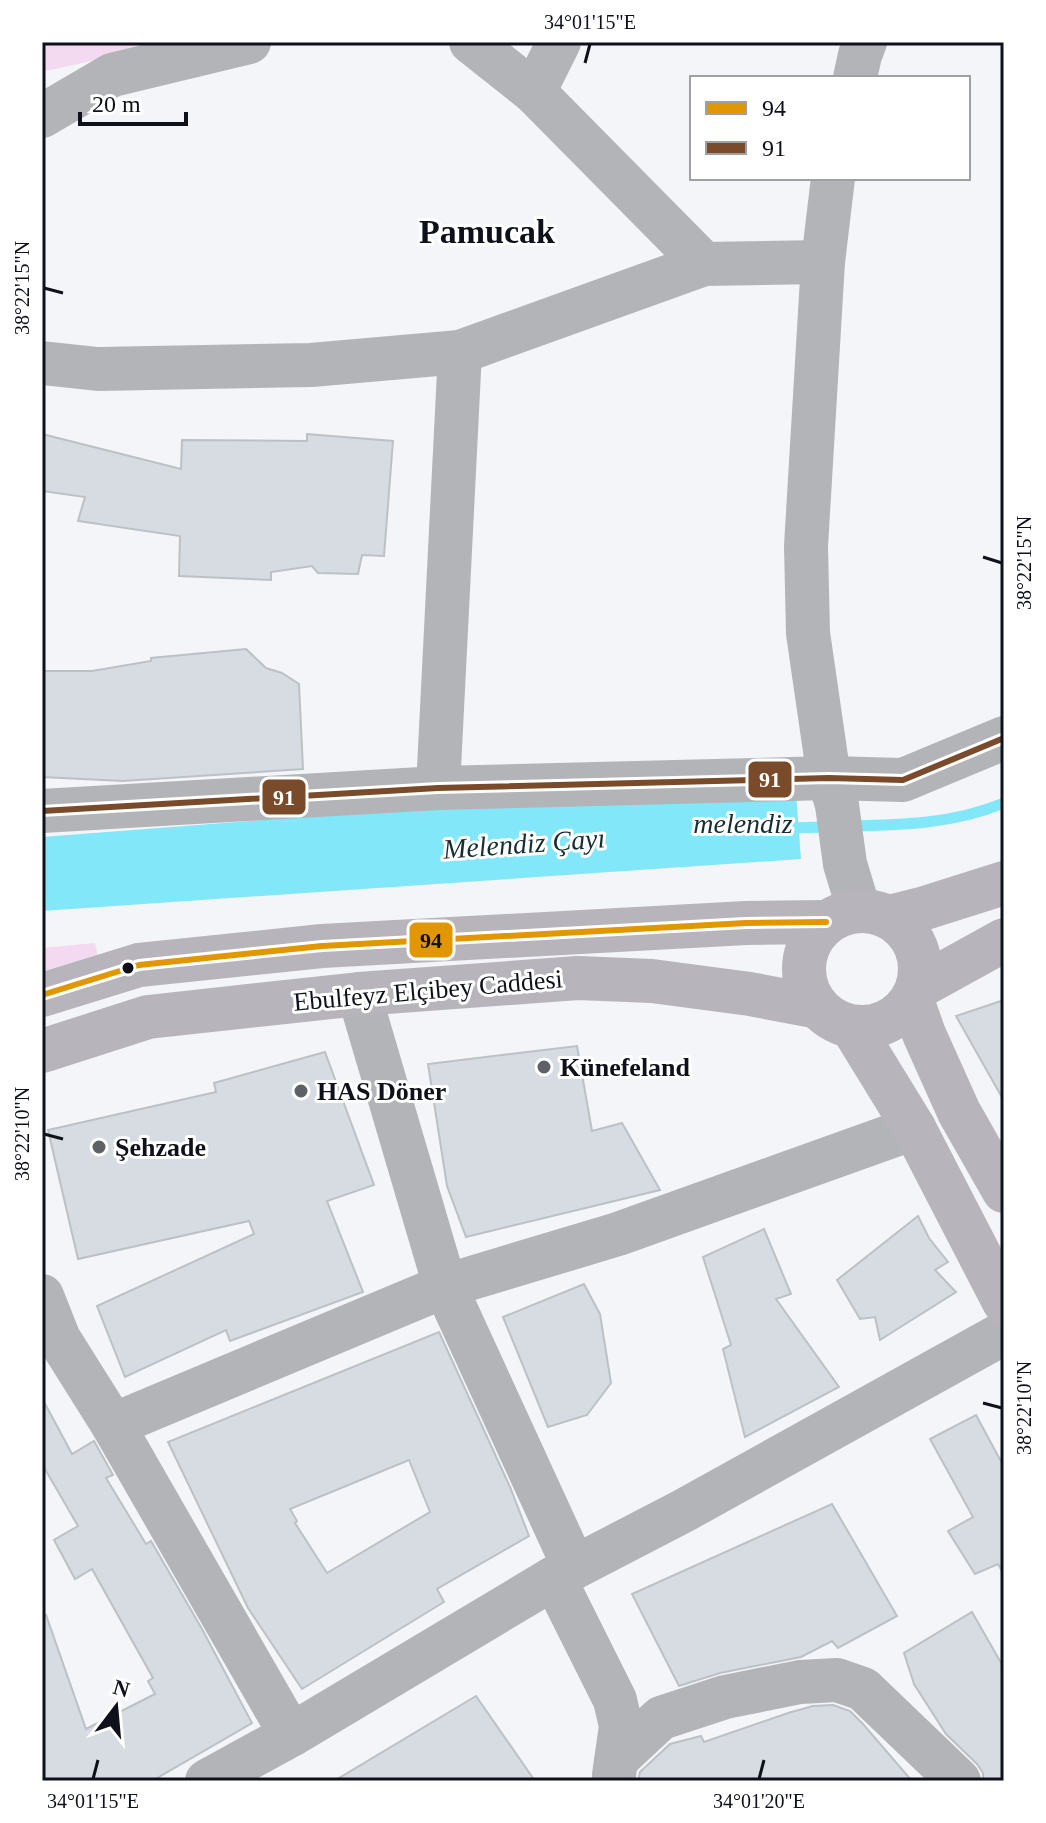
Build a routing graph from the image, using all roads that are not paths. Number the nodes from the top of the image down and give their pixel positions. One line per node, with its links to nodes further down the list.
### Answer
1 (249, 42): 7 (street)
2 (471, 42): 6 (street)
3 (559, 42): 6 (street)
4 (865, 42): 5 (street)
5 (855, 76)
6 (534, 92): 10 (street)
7 (42, 116)
8 (833, 180): 9 (street)
9 (823, 262): 10 (street); 15 (street)
10 (704, 264): 11 (street)
11 (460, 352): 12 (street); 14 (street)
12 (42, 363)
13 (1004, 738): 15 (street)
14 (438, 788): 15 (street); 16 (street)
15 (833, 791): 18 (street)
16 (42, 811)
17 (1004, 883): 18 (main road, Ebulfeyz Elçibey Caddesi)
18 (858, 916): 21 (main road); 22 (main road, Ebulfeyz Elçibey Caddesi); 23 (main road)
19 (1004, 940): 21 (main road)
20 (359, 994): 23 (main road, Ebulfeyz Elçibey Caddesi); 24 (main road, Ebulfeyz Elçibey Caddesi); 27 (street)
21 (914, 994): 23 (main road); 26 (main road)
22 (42, 995)
23 (835, 1017): 25 (main road)
24 (42, 1051)
25 (914, 1128): 27 (street); 29 (main road)
26 (1004, 1191)
27 (445, 1286): 32 (street); 33 (street)
28 (42, 1296): 31 (street)
29 (1004, 1302)
30 (1004, 1333): 33 (street)
31 (51, 1342): 32 (street)
32 (113, 1425): 34 (street)
33 (564, 1573): 34 (street); 35 (street)
34 (291, 1735): 36 (street)
35 (615, 1770): 37 (street)
36 (207, 1781)
37 (959, 1781)

